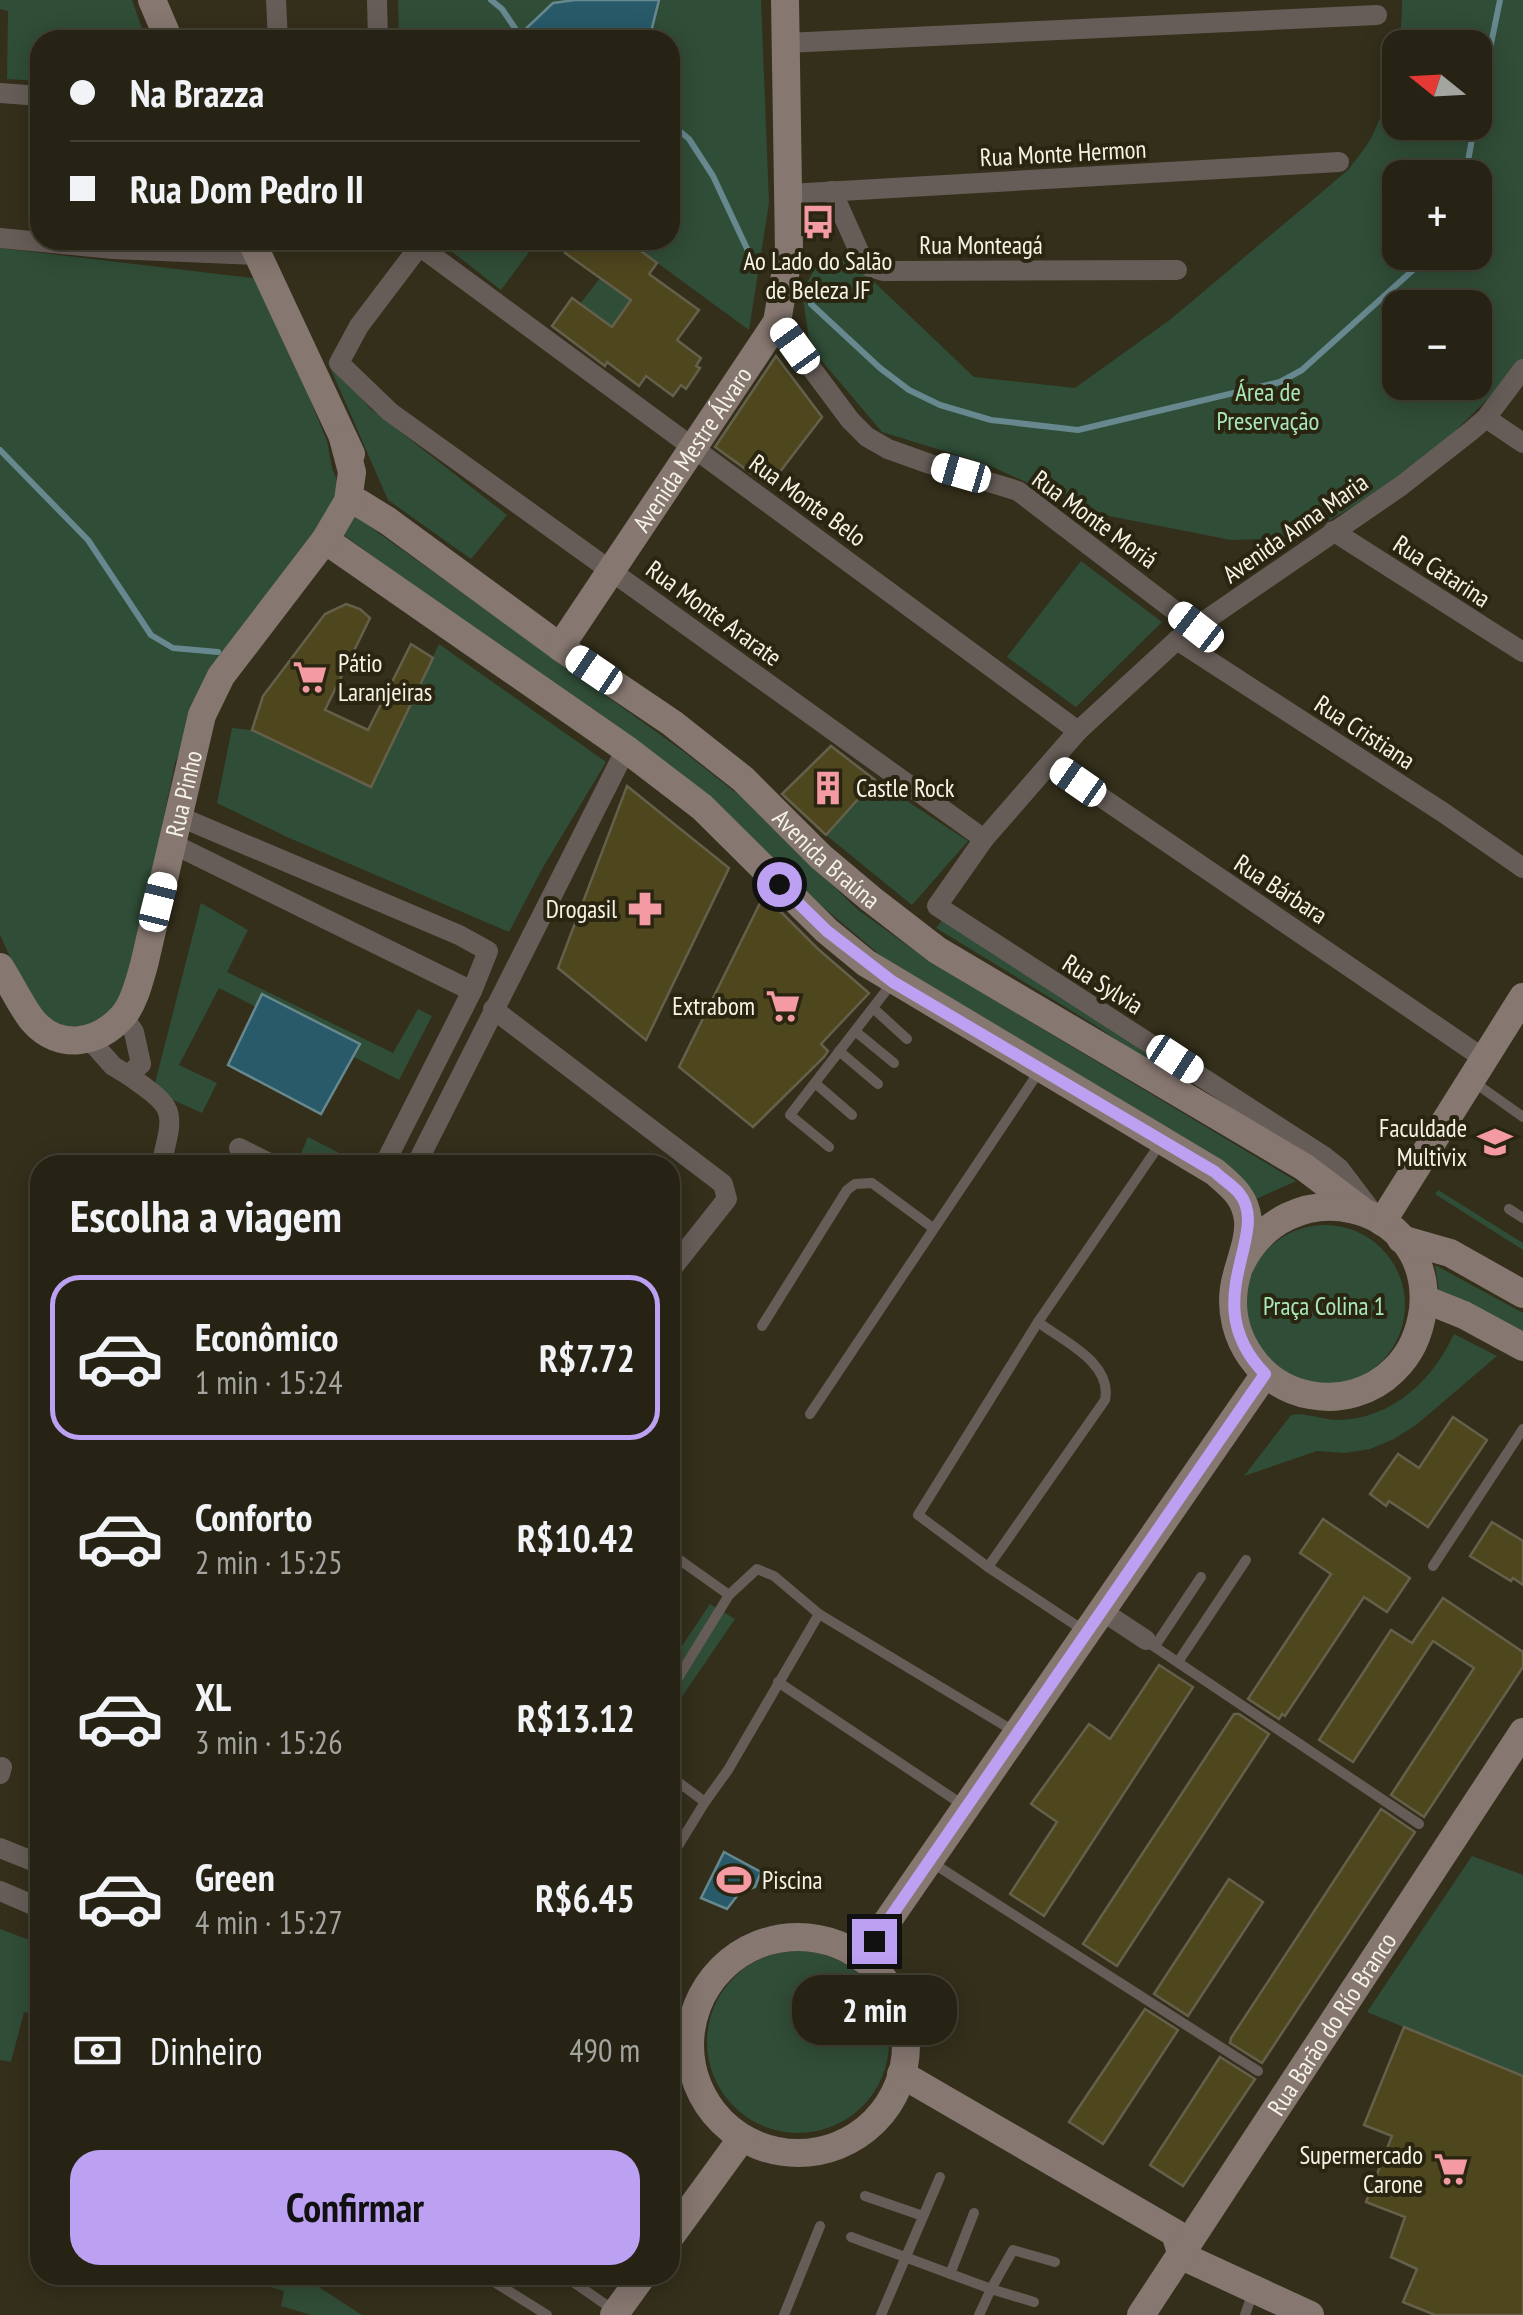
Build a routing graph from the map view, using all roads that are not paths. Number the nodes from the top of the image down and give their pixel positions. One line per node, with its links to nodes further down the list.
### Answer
1 (152, 0): 6 (street)
2 (276, 0): 7 (street)
3 (377, 0): 8 (street)
4 (785, 0): 9 (street, Avenida Mestre Álvaro)
5 (1377, 16): 9 (street)
6 (165, 30)
7 (278, 30)
8 (378, 30)
9 (786, 43): 14 (street, Avenida Mestre Álvaro)
10 (0, 93): 11 (street)
11 (30, 95)
12 (1340, 162): 13 (street, Rua Monte Hermon)
13 (832, 192): 14 (street, Rua Monte Hermon); 20 (street, Rua Monteagá)
14 (790, 194): 21 (street, Avenida Mestre Álvaro)
15 (0, 238): 16 (street)
16 (30, 241)
17 (255, 250): 24 (street, Avenida Braúna)
18 (410, 250): 31 (street, Rua Monte Ararate)
19 (422, 250): 26 (street, Rua Monte Belo)
20 (1177, 270)
21 (777, 322): 26 (street, Avenida Mestre Álvaro); 32 (street, Rua Monte Moriá)
22 (1523, 369): 23 (street, Avenida Anna Maria)
23 (1486, 418): 25 (street); 29 (street, Avenida Anna Maria)
24 (343, 438): 27 (street, Avenida Braúna); 28 (street, Avenida Braúna)
25 (1523, 443)
26 (694, 448): 31 (street, Avenida Mestre Álvaro); 36 (street, Rua Monte Belo)
27 (348, 501): 28 (street); 30 (street, Rua Pinho)
28 (388, 521): 34 (street, Avenida Braúna)
29 (1333, 531): 32 (street, Avenida Anna Maria); 35 (street, Rua Catarina)
30 (325, 540): 37 (street, Avenida Braúna); 39 (street, Rua Pinho)
31 (611, 569): 34 (street, Avenida Mestre Álvaro); 40 (street, Rua Monte Ararate)
32 (1196, 627): 33 (street, Avenida Anna Maria)
33 (1177, 640): 36 (street, Avenida Anna Maria); 41 (street, Rua Cristiana)
34 (560, 647): 71 (street, Avenida Braúna)
35 (1523, 652)
36 (1078, 731): 38 (street, Avenida Anna Maria)
37 (626, 749): 44 (street, Avenida Braúna); 47 (street)
38 (1052, 762): 40 (street, Avenida Anna Maria); 55 (street, Rua Bárbara)
39 (175, 830): 45 (street); 45 (street); 49 (street, Rua Pinho)
40 (984, 839): 42 (street, Avenida Anna Maria)
41 (1523, 868)
42 (936, 906): 71 (street, Rua Sylvia)
43 (0, 966): 52 (street)
44 (893, 982): 48 (lane); 56 (street, Avenida Braúna)
45 (472, 991): 67 (street)
46 (1522, 1002): 55 (street)
47 (494, 1008): 68 (street); 73 (street)
48 (872, 1008): 50 (lane); 51 (lane)
49 (123, 1016): 52 (street); 57 (street)
50 (855, 1031): 53 (lane); 54 (lane)
51 (907, 1039)
52 (90, 1040): 57 (street)
53 (839, 1052): 58 (lane); 59 (lane)
54 (894, 1064)
55 (1476, 1068): 61 (lane); 71 (street)
56 (1040, 1069): 62 (street, Avenida Braúna); 72 (lane)
57 (135, 1070): 65 (street)
58 (814, 1083): 60 (lane); 63 (lane)
59 (878, 1084)
60 (852, 1115)
61 (1523, 1117)
62 (1162, 1142): 74 (street, Avenida Braúna); 77 (lane)
63 (829, 1147)
64 (239, 1148): 66 (street)
65 (162, 1155)
66 (253, 1155)
67 (389, 1155)
68 (421, 1155)
69 (1508, 1209): 70 (lane)
70 (1523, 1218)
71 (1382, 1224): 74 (street); 75 (street, Avenida Braúna); 76 (street)
72 (933, 1228): 78 (lane); 81 (lane)
73 (680, 1258)
74 (1238, 1270): 80 (street)
75 (1523, 1294)
76 (1424, 1299): 79 (street); 80 (street)
77 (1038, 1322): 86 (lane); 86 (lane)
78 (762, 1326)
79 (1523, 1347)
80 (1265, 1374): 90 (street)
81 (810, 1414)
82 (1523, 1428): 85 (lane)
83 (680, 1559): 88 (lane)
84 (1246, 1560): 92 (lane)
85 (1433, 1566)
86 (988, 1568): 90 (lane)
87 (1201, 1576): 91 (lane)
88 (730, 1595): 89 (lane); 93 (lane)
89 (818, 1614): 94 (lane); 96 (lane)
90 (1095, 1622): 91 (street); 96 (street)
91 (1150, 1643): 92 (lane)
92 (1178, 1662): 100 (lane)
93 (680, 1675)
94 (778, 1682): 98 (lane); 99 (lane)
95 (1523, 1732): 118 (street, Rua Barão do Río Branco)
96 (1018, 1734): 99 (street)
97 (680, 1783): 98 (lane)
98 (705, 1802): 101 (lane)
99 (967, 1808): 104 (street)
100 (1419, 1824)
101 (680, 1843)
102 (0, 1848): 103 (street)
103 (30, 1860)
104 (930, 1861): 107 (street); 108 (lane)
105 (0, 1891): 106 (street)
106 (30, 1904)
107 (862, 1958): 109 (street); 110 (street)
108 (1258, 2071)
109 (902, 2074): 110 (street); 118 (street)
110 (742, 2138): 115 (street)
111 (940, 2178): 114 (lane)
112 (865, 2196): 114 (lane)
113 (974, 2213): 121 (lane)
114 (923, 2216): 119 (lane)
115 (680, 2223)
116 (820, 2226): 130 (lane)
117 (851, 2237): 119 (lane)
118 (1182, 2256): 127 (street); 133 (street, Rua Barão do Río Branco)
119 (906, 2257): 121 (lane); 131 (lane)
120 (1055, 2262): 125 (lane)
121 (950, 2274): 125 (lane)
122 (499, 2285): 129 (lane)
123 (577, 2285): 128 (lane)
124 (636, 2285): 128 (street)
125 (990, 2289): 126 (lane); 132 (lane)
126 (1034, 2302)
127 (1250, 2303): 134 (street)
128 (615, 2313)
129 (548, 2315)
130 (784, 2315)
131 (880, 2315)
132 (980, 2315)
133 (1141, 2315)
134 (1310, 2315)

